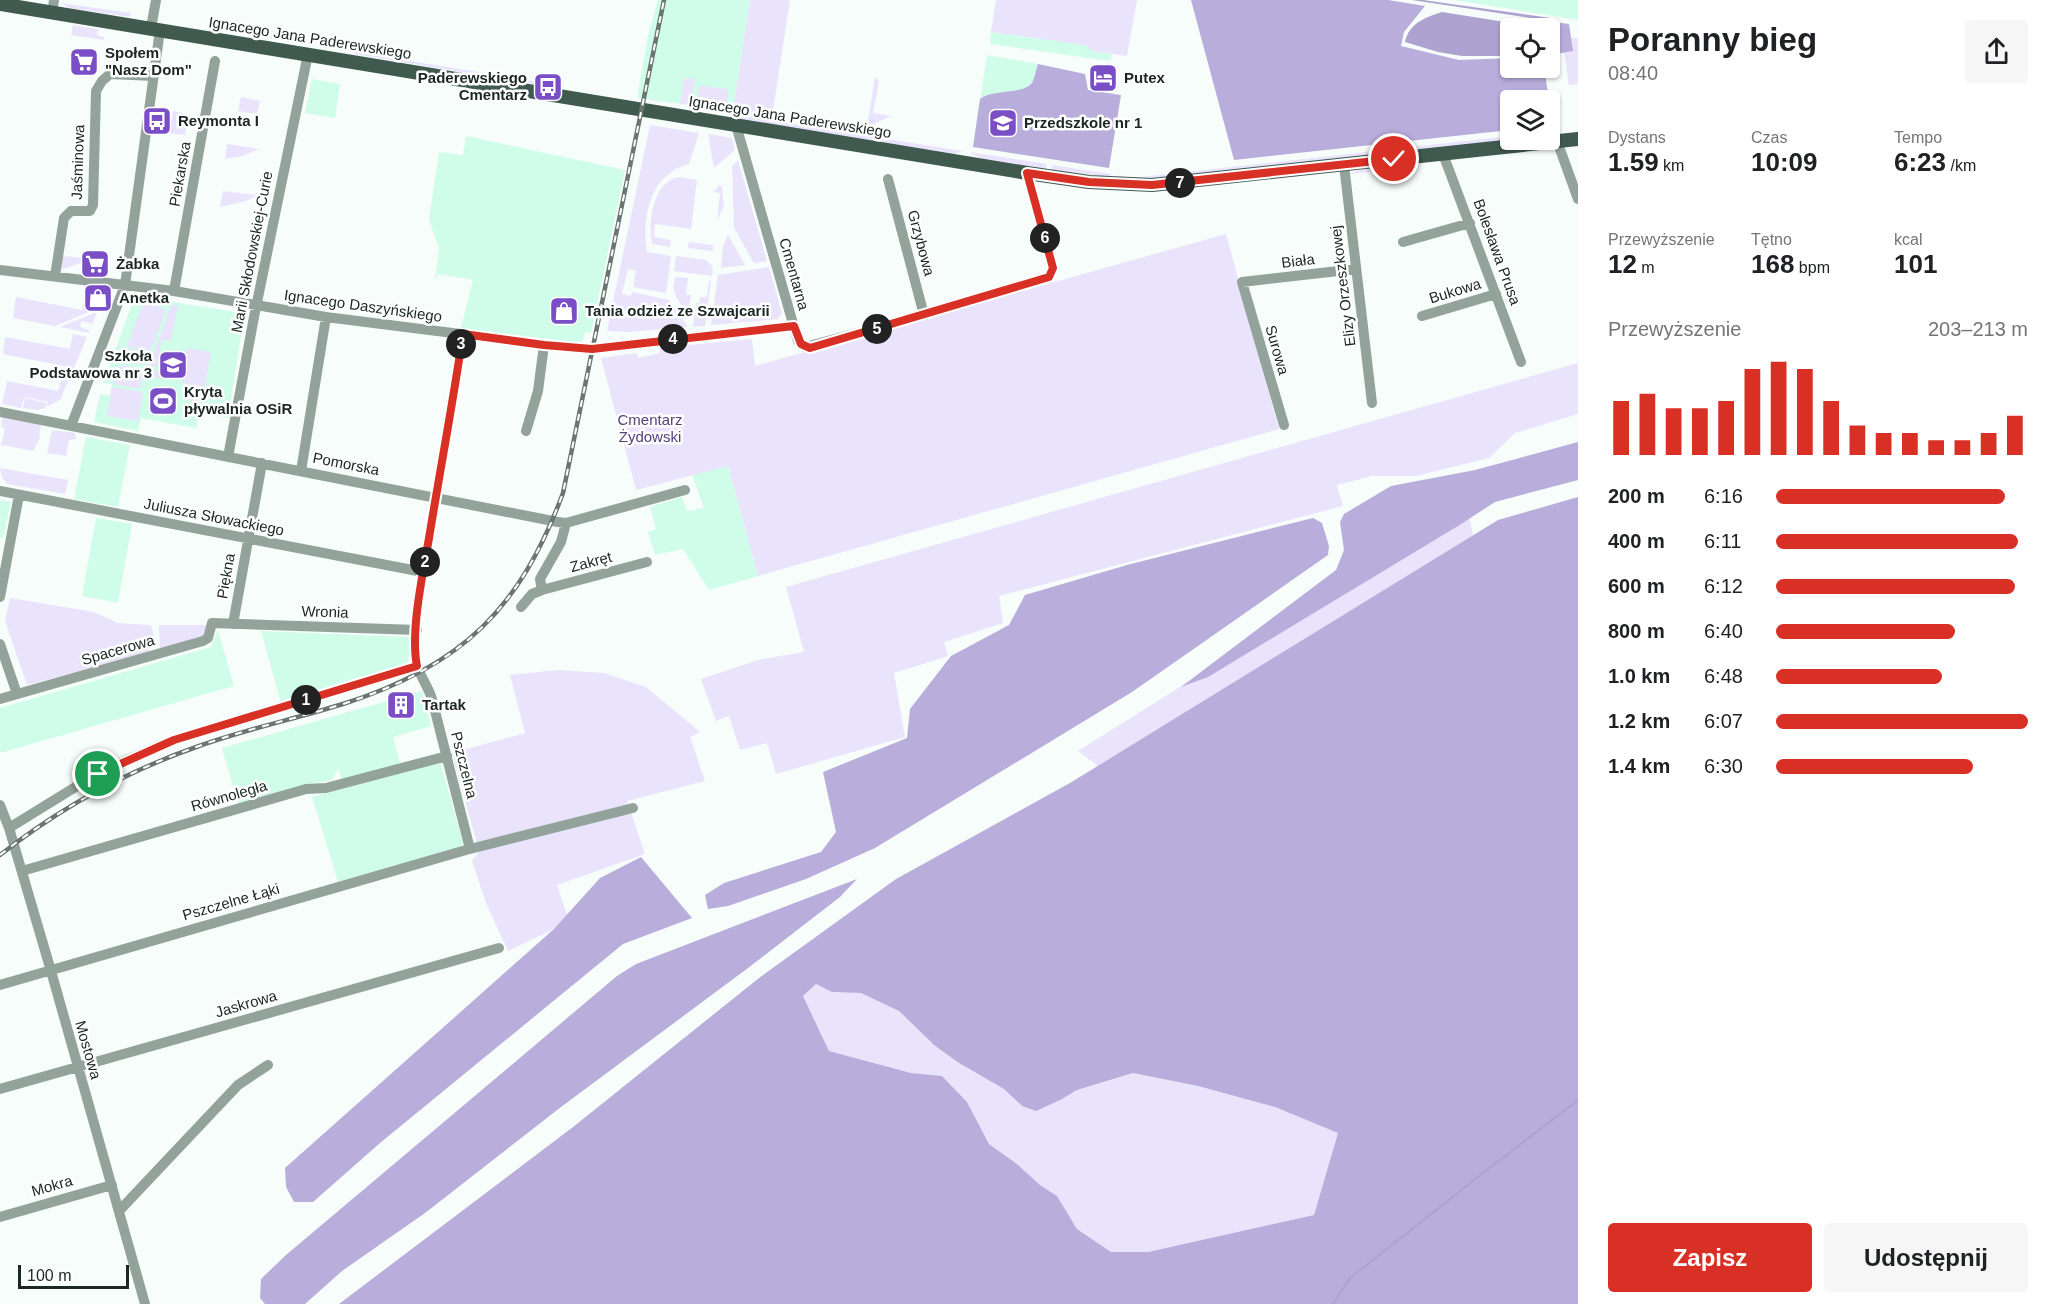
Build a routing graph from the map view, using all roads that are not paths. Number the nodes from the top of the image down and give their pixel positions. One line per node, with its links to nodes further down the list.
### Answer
1 (156, 0): 4 (street)
2 (0, 4): 3 (main road, Ignacego Jana Paderewskiego)
3 (53, 6): 4 (main road, Ignacego Jana Paderewskiego)
4 (156, 29): 5 (main road, Ignacego Jana Paderewskiego); 7 (street)
5 (309, 54): 8 (main road, Ignacego Jana Paderewskiego); 27 (street, Marii Skłodowskiej-Curie)
6 (215, 61): 25 (street, Piekarska)
7 (154, 76): 22 (street, Jaśminowa); 24 (street)
8 (736, 125): 15 (main road, Ignacego Jana Paderewskiego); 31 (street, Cmentarna)
9 (1578, 139): 10 (main road, Ignacego Jana Paderewskiego)
10 (1560, 141)
11 (1500, 148): 13 (main road, Ignacego Jana Paderewskiego)
12 (1560, 149): 17 (street)
13 (1443, 154): 14 (main road, Ignacego Jana Paderewskiego); 18 (street, Bolesława Prusa)
14 (1344, 165): 15 (main road, Ignacego Jana Paderewskiego); 20 (street, Elizy Orzeszkowej)
15 (1027, 173): 28 (street, Cmentarna)
16 (888, 179): 28 (street, Grzybowa)
17 (1578, 199)
18 (1470, 223): 19 (street); 26 (street, Bolesława Prusa)
19 (1403, 242)
20 (1356, 269): 23 (street, Biała); 35 (street, Elizy Orzeszkowej)
21 (0, 270): 22 (street, Ignacego Daszyńskiego)
22 (55, 276): 24 (street, Ignacego Daszyńskiego)
23 (1242, 282): 37 (street, Surowa)
24 (125, 285): 25 (street, Ignacego Daszyńskiego); 38 (street)
25 (174, 291): 27 (street, Ignacego Daszyńskiego)
26 (1496, 294): 29 (street, Bukowa); 34 (street, Bolesława Prusa)
27 (256, 306): 30 (street, Ignacego Daszyńskiego); 40 (street, Marii Skłodowskiej-Curie)
28 (924, 315): 31 (street, Cmentarna)
29 (1422, 316)
30 (326, 317): 32 (street, Ignacego Daszyńskiego); 42 (street)
31 (794, 326): 33 (street, Ignacego Daszyńskiego)
32 (463, 334): 33 (street, Ignacego Daszyńskiego); 46 (street, Pszczelna)
33 (544, 345): 39 (street)
34 (1521, 362)
35 (1372, 403)
36 (0, 412): 38 (street, Pomorska)
37 (1284, 425)
38 (71, 426): 40 (street, Pomorska)
39 (526, 431)
40 (228, 457): 41 (street, Pomorska)
41 (262, 463): 42 (street, Pomorska); 48 (street, Piękna)
42 (302, 471): 46 (street, Pomorska)
43 (685, 490): 47 (street, Pomorska)
44 (0, 491): 45 (street, Juliusza Słowackiego)
45 (20, 495): 48 (street, Juliusza Słowackiego); 52 (street)
46 (436, 497): 47 (street, Pomorska); 50 (street, Pszczelna)
47 (566, 523): 51 (street, Zakręt)
48 (249, 539): 50 (street, Juliusza Słowackiego); 54 (street, Piękna)
49 (647, 562): 51 (street, Zakręt)
50 (423, 572): 55 (street, Pszczelna)
51 (542, 590): 53 (street, Zakręt)
52 (0, 597)
53 (521, 607)
54 (233, 624): 55 (street, Wronia); 58 (street, Spacerowa)
55 (417, 630): 57 (street, Pszczelna)
56 (0, 644): 58 (street)
57 (417, 666): 60 (street, Pszczelna); 63 (street)
58 (17, 694): 59 (street, Spacerowa)
59 (0, 699)
60 (447, 756): 64 (street, Pszczelna); 65 (street, Równoległa)
61 (0, 805): 63 (street, Mostowa)
62 (633, 808): 64 (street, Pszczelne Łąki)
63 (9, 828): 65 (street, Mostowa)
64 (470, 849): 67 (street, Pszczelne Łąki)
65 (22, 871): 67 (street, Mostowa)
66 (499, 948): 70 (street, Jaskrowa)
67 (51, 971): 68 (street, Pszczelne Łąki); 70 (street, Mostowa)
68 (0, 985)
69 (268, 1065): 73 (street)
70 (77, 1067): 71 (street, Jaskrowa); 72 (street, Mostowa)
71 (0, 1089)
72 (112, 1185): 73 (street, Mostowa); 74 (street, Mokra)
73 (119, 1211): 75 (street, Mostowa)
74 (0, 1217)
75 (145, 1304)

